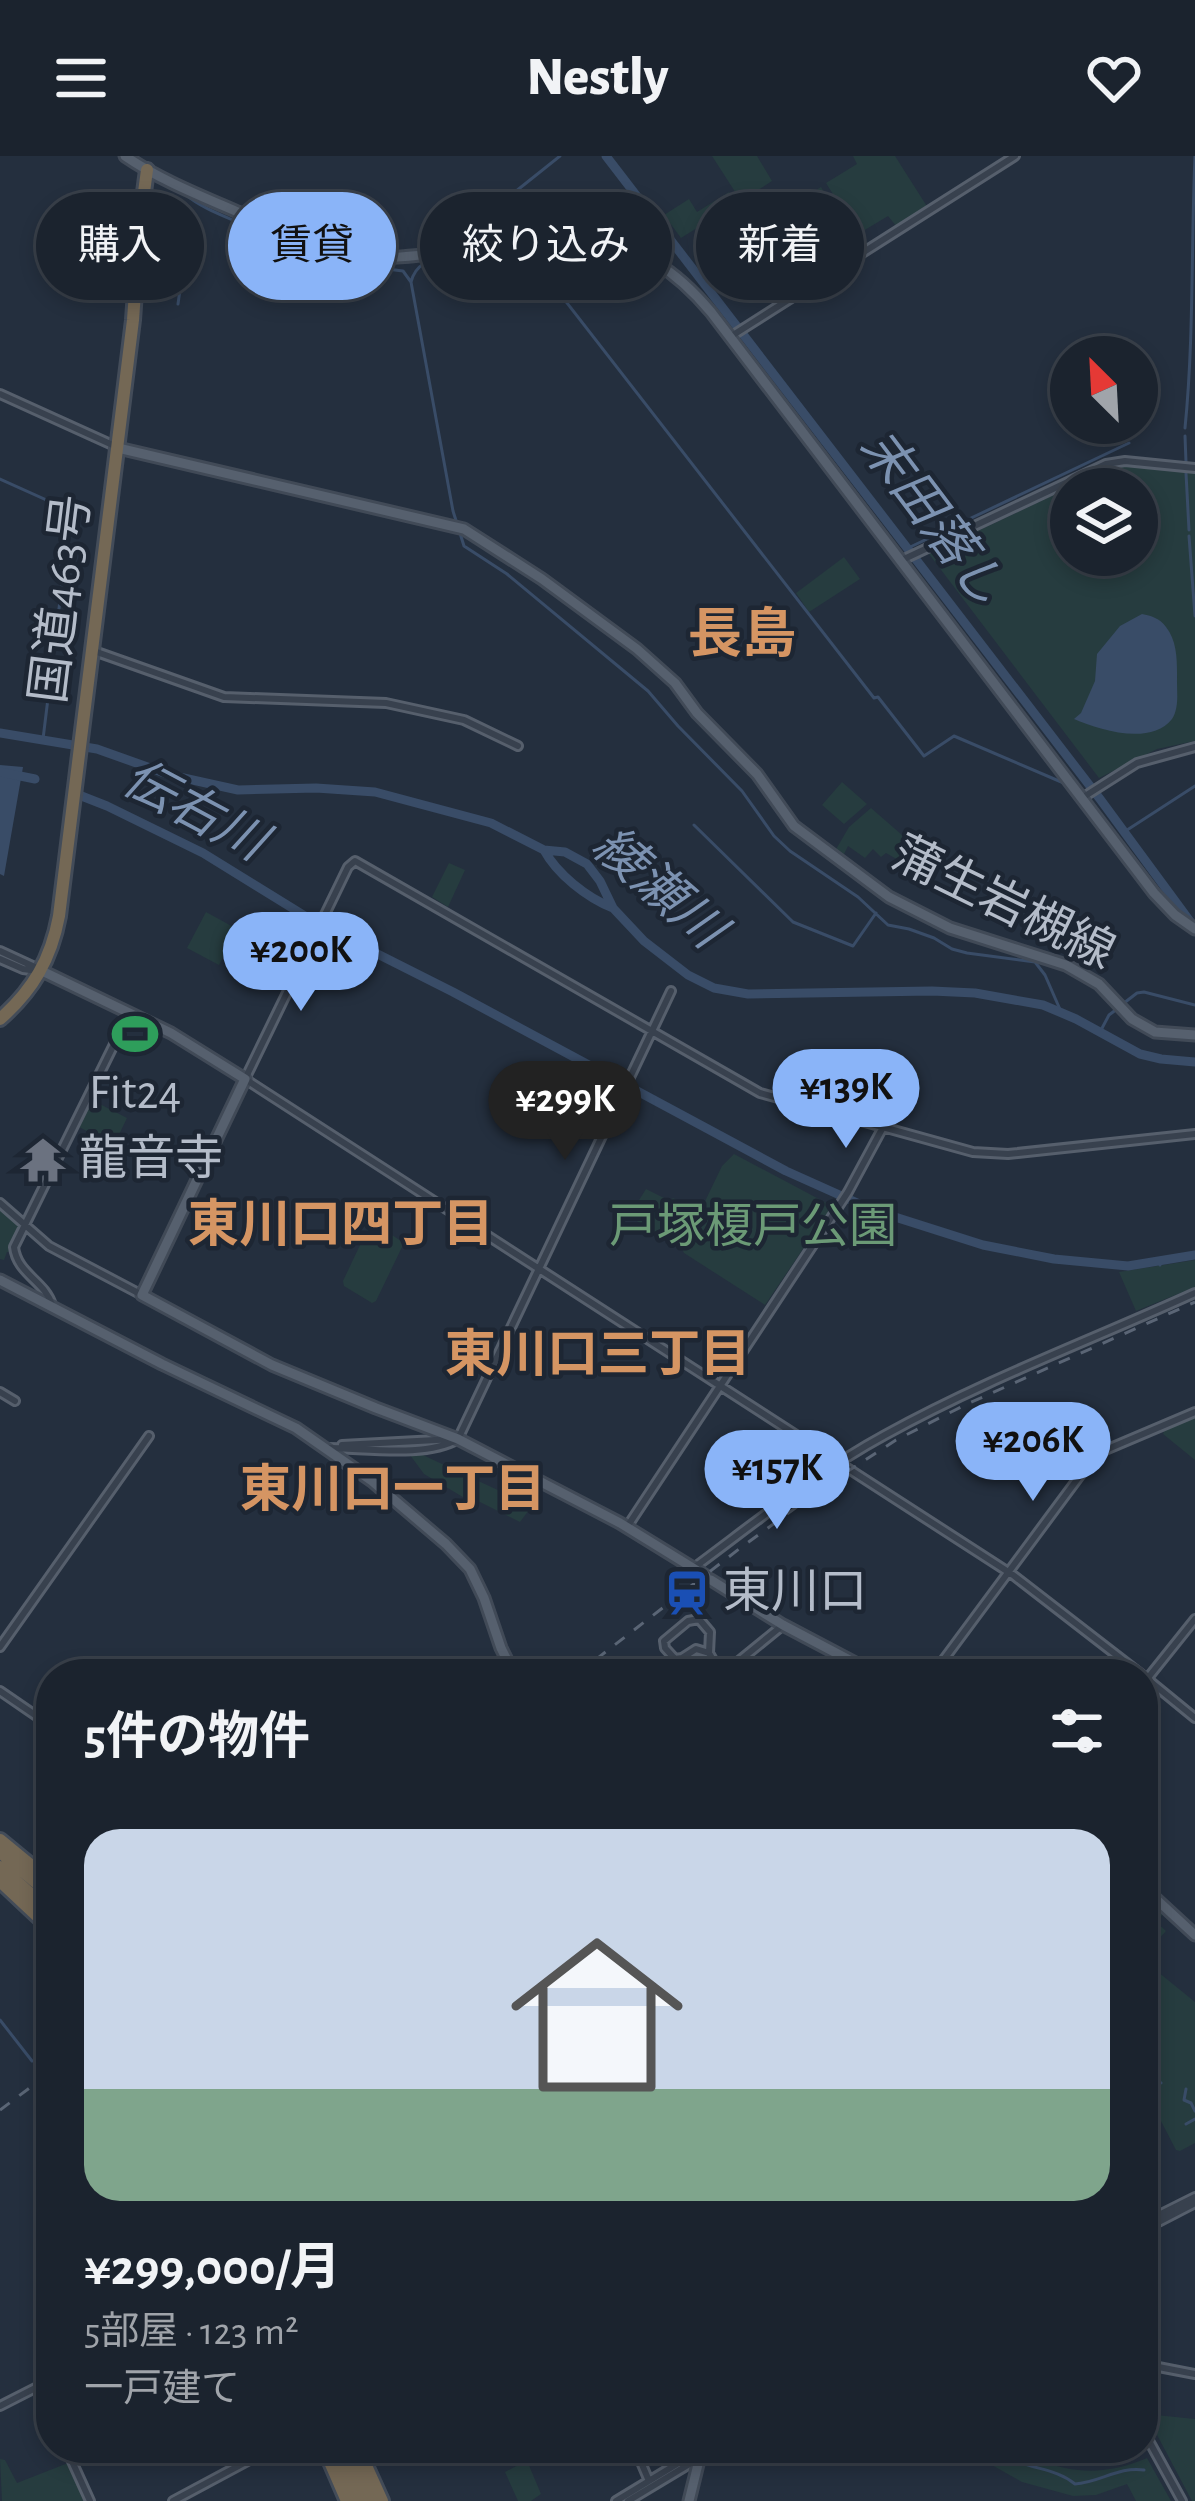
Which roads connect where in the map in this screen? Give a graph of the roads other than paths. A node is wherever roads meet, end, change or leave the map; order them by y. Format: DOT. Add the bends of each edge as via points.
graph roads {
  1 [pos="125,156"];
  2 [pos="153,156"];
  3 [pos="1015,156"];
  4 [pos="147,170"];
  5 [pos="730,338"];
  6 [pos="0,394"];
  7 [pos="118,448"];
  8 [pos="1195,468"];
  9 [pos="902,560"];
  10 [pos="91,650"];
  11 [pos="518,746"];
  12 [pos="1195,747"];
  13 [pos="1082,798"];
  14 [pos="1195,929"];
  15 [pos="0,955"];
  16 [pos="42,971"];
  17 [pos="671,991"];
  18 [pos="130,1012"];
  19 [pos="0,1019"];
  20 [pos="652,1032"];
  21 [pos="1195,1035"];
  22 [pos="245,1079"];
  23 [pos="882,1129"];
  24 [pos="1195,1134"];
  25 [pos="0,1203"];
  26 [pos="24,1226"];
  27 [pos="538,1268"];
  28 [pos="0,1280"];
  29 [pos="1195,1293"];
  30 [pos="142,1295"];
  31 [pos="52,1305"];
  32 [pos="720,1386"];
  33 [pos="0,1392"];
  34 [pos="15,1401"];
  35 [pos="1195,1412"];
  36 [pos="149,1436"];
  37 [pos="458,1438"];
  38 [pos="327,1448"];
  39 [pos="839,1463"];
  40 [pos="627,1527"];
  41 [pos="693,1568"];
  42 [pos="1009,1573"];
  43 [pos="1195,1619"];
  44 [pos="783,1625"];
  45 [pos="0,1647"];
  46 [pos="709,1653"];
  47 [pos="508,1659"];
  48 [pos="713,1659"];
  49 [pos="741,1659"];
  50 [pos="848,1659"];
  51 [pos="944,1659"];
  52 [pos="1119,1659"];
  53 [pos="1158,1661"];
  54 [pos="1158,1690"];
  55 [pos="0,1691"];
  56 [pos="36,1716"];
  57 [pos="1195,1718"];
  58 [pos="0,1840"];
  59 [pos="0,1852"];
  60 [pos="0,1868"];
  61 [pos="36,1870"];
  62 [pos="0,1882"];
  63 [pos="36,1882"];
  64 [pos="36,1899"];
  65 [pos="1158,1902"];
  66 [pos="36,1915"];
  67 [pos="1195,1936"];
  68 [pos="1195,2200"];
  69 [pos="1158,2219"];
  70 [pos="1158,2367"];
  71 [pos="1195,2374"];
  72 [pos="36,2388"];
  73 [pos="0,2406"];
  74 [pos="1158,2457"];
  75 [pos="73,2463"];
  76 [pos="245,2463"];
  77 [pos="331,2463"];
  78 [pos="342,2463"];
  79 [pos="355,2463"];
  80 [pos="365,2463"];
  81 [pos="641,2463"];
  82 [pos="681,2463"];
  83 [pos="682,2463"];
  84 [pos="699,2463"];
  85 [pos="649,2481"];
  86 [pos="619,2500"];
  87 [pos="90,2501"];
  88 [pos="173,2501"];
  89 [pos="347,2501"];
  90 [pos="358,2501"];
  91 [pos="371,2501"];
  92 [pos="384,2501"];
  93 [pos="689,2501"];
  94 [pos="1182,2501"];
  1 -- 4 [label="main road, 蒲生岩槻線"];
  2 -- 4 [label="street"];
  3 -- 5 [label="street"];
  4 -- 5 [label="main road, 蒲生岩槻線" via="358,256 546,237 605,242 674,275"];
  4 -- 7 [label="highway, 国道463号"];
  5 -- 9 [label="main road, 蒲生岩槻線"];
  6 -- 7 [label="street"];
  7 -- 10 [label="highway, 国道463号"];
  7 -- 21 [label="main road, 蒲生岩槻線" via="464,529 648,658 758,774 794,826 889,897 950,928 1066,965 1155,1032"];
  8 -- 9 [label="street" via="1106,464"];
  9 -- 13 [label="main road, 蒲生岩槻線"];
  10 -- 11 [label="street" via="224,697 386,703 464,720"];
  10 -- 16 [label="highway, 国道463号" via="56,936"];
  12 -- 13 [label="street" via="1128,767"];
  13 -- 14 [label="main road, 蒲生岩槻線" via="1154,893"];
  15 -- 16 [label="street"];
  16 -- 18 [label="main road"];
  16 -- 19 [label="highway, 国道463号"];
  17 -- 20 [label="street"];
  18 -- 22 [label="main road"];
  18 -- 26 [label="street"];
  20 -- 22 [label="street" via="358,862 350,863"];
  20 -- 23 [label="street" via="760,1093"];
  20 -- 27 [label="street"];
  22 -- 27 [label="street"];
  22 -- 30 [label="main road"];
  23 -- 24 [label="street" via="1008,1154"];
  23 -- 32 [label="street"];
  25 -- 26 [label="street"];
  26 -- 30 [label="street"];
  26 -- 31 [label="street" via="16,1260"];
  27 -- 32 [label="street"];
  27 -- 37 [label="street"];
  28 -- 31 [label="main road"];
  29 -- 39 [label="street" via="932,1410"];
  30 -- 37 [label="main road" via="272,1365"];
  31 -- 38 [label="main road"];
  32 -- 39 [label="street"];
  32 -- 40 [label="street"];
  33 -- 34 [label="street"];
  35 -- 42 [label="street" via="1096,1454"];
  36 -- 45 [label="street"];
  37 -- 38 [label="street"];
  37 -- 40 [label="main road"];
  38 -- 47 [label="main road" via="470,1569"];
  39 -- 41 [label="street"];
  39 -- 42 [label="street"];
  40 -- 41 [label="main road"];
  41 -- 44 [label="main road"];
  42 -- 51 [label="street"];
  42 -- 52 [label="street"];
  43 -- 53 [label="street"];
  44 -- 49 [label="street"];
  44 -- 50 [label="main road"];
  46 -- 46 [label="street" via="696,1649 675,1659 664,1641 699,1619 710,1632"];
  46 -- 48 [label="street"];
  54 -- 57 [label="street"];
  55 -- 56 [label="street"];
  58 -- 61 [label="highway"];
  59 -- 63 [label="highway"];
  60 -- 64 [label="highway"];
  62 -- 66 [label="highway"];
  65 -- 67 [label="main road"];
  68 -- 69 [label="street"];
  70 -- 71 [label="street"];
  72 -- 73 [label="street"];
  74 -- 94 [label="street"];
  75 -- 87 [label="street"];
  76 -- 88 [label="street"];
  77 -- 89 [label="highway"];
  78 -- 90 [label="highway"];
  79 -- 91 [label="highway"];
  80 -- 92 [label="highway"];
  81 -- 85 [label="street"];
  82 -- 85 [label="street"];
  83 -- 86 [label="street"];
  84 -- 93 [label="main road"];
  85 -- 86 [label="street"];
}
